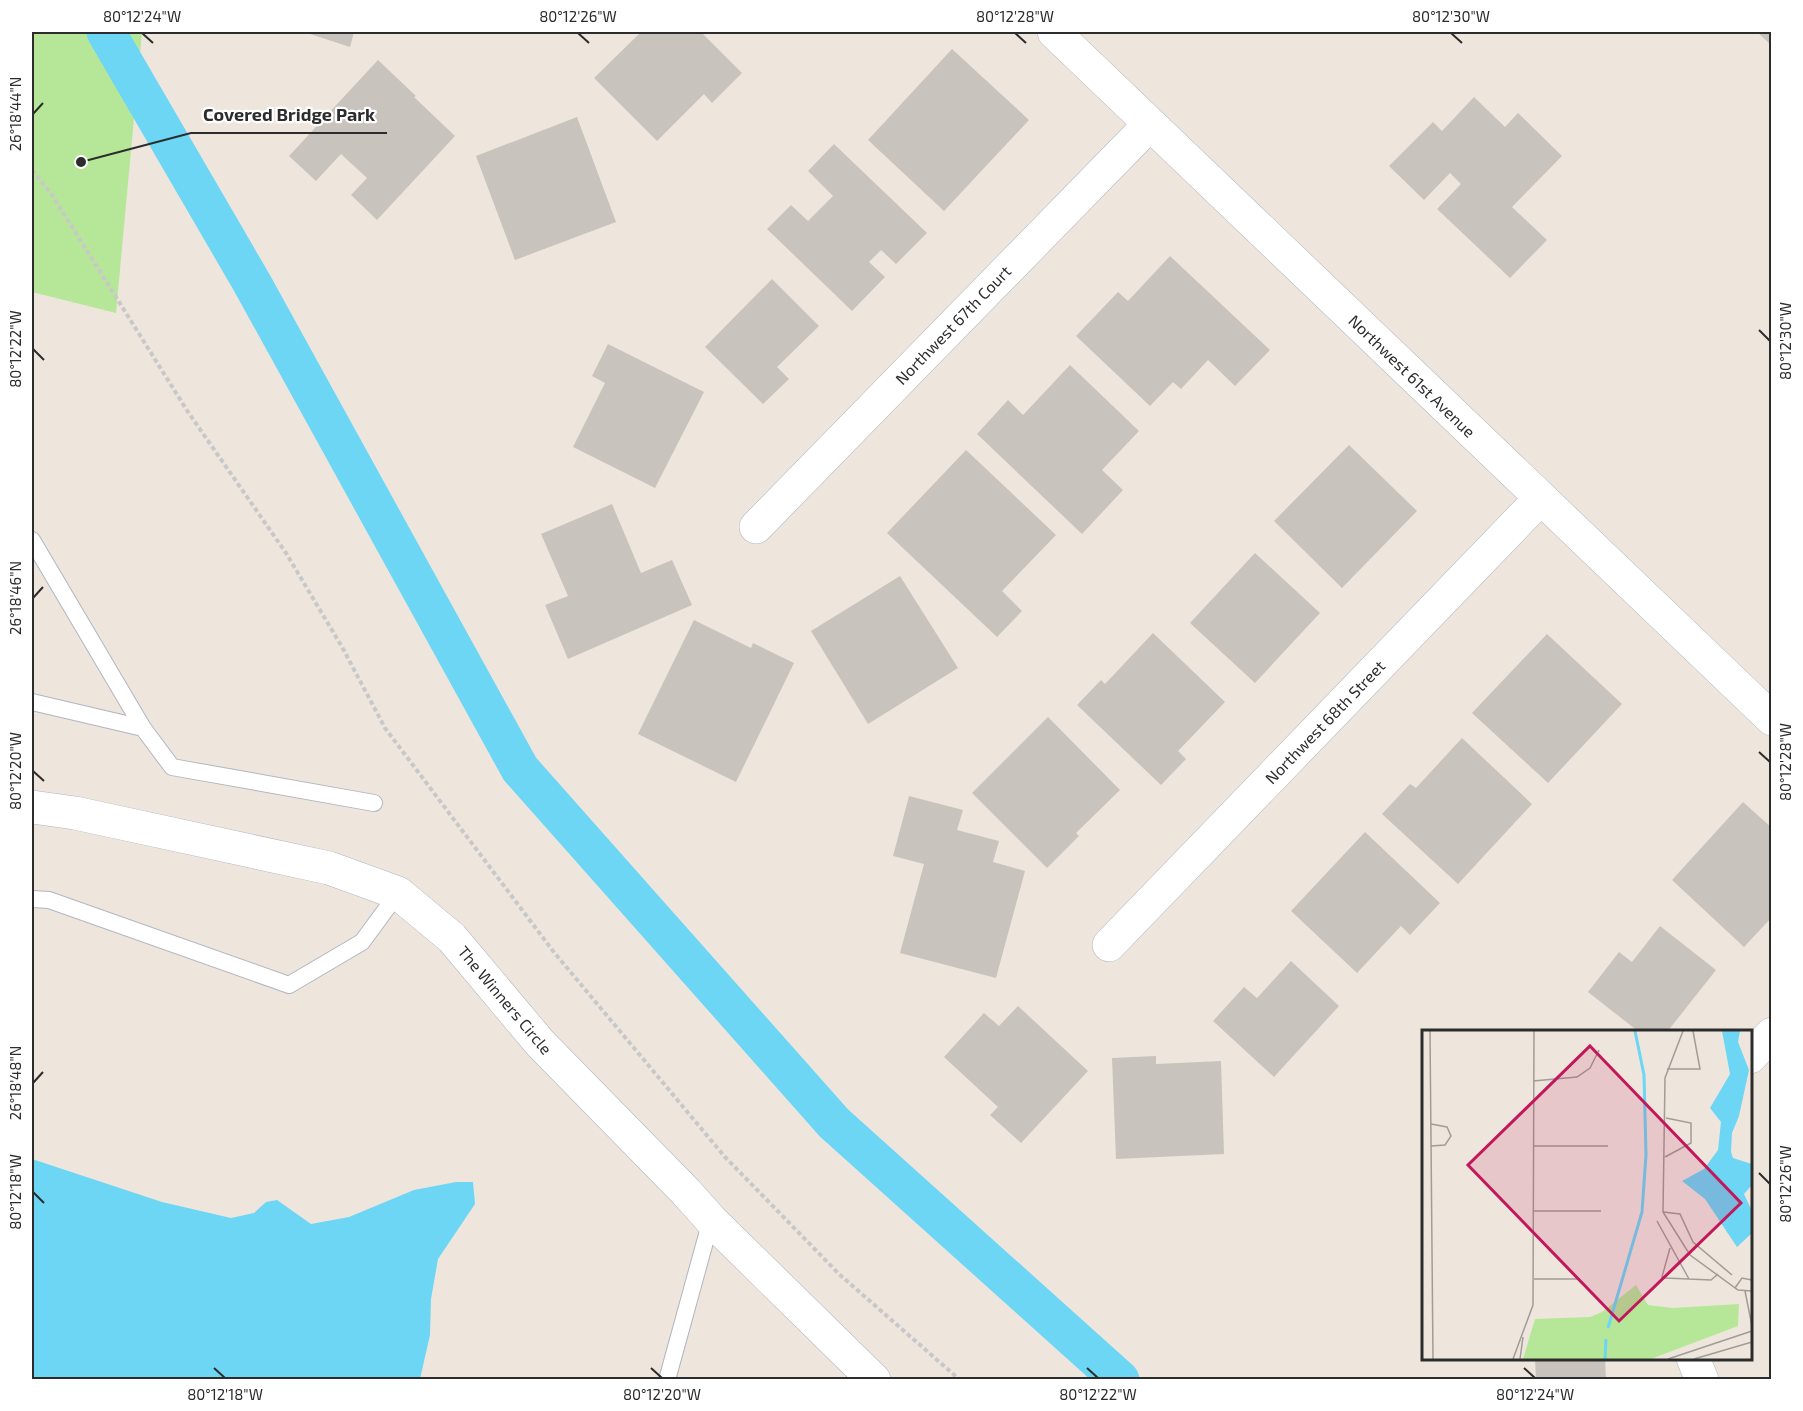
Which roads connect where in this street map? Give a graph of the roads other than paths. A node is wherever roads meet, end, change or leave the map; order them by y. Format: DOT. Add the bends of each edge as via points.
graph roads {
  1 [pos="1054,32"];
  2 [pos="1150,124"];
  3 [pos="1540,499"];
  4 [pos="756,527"];
  5 [pos="32,540"];
  6 [pos="32,702"];
  7 [pos="1772,719"];
  8 [pos="143,728"];
  9 [pos="374,803"];
  10 [pos="32,807"];
  11 [pos="398,893"];
  12 [pos="32,899"];
  13 [pos="1109,945"];
  14 [pos="1772,1034"];
  15 [pos="1752,1055"];
  16 [pos="711,1220"];
  17 [pos="1693,1360"];
  18 [pos="667,1380"];
  19 [pos="874,1380"];
  20 [pos="1702,1380"];
  1 -- 2 [label="street, Northwest 61st Avenue"];
  2 -- 3 [label="street, Northwest 61st Avenue"];
  2 -- 4 [label="street, Northwest 67th Court"];
  3 -- 7 [label="street, Northwest 61st Avenue"];
  3 -- 13 [label="street, Northwest 68th Street"];
  5 -- 8 [label="lane"];
  6 -- 8 [label="lane"];
  8 -- 9 [label="lane" via="172,767"];
  10 -- 11 [label="street, The Winners Circle" via="329,868"];
  11 -- 12 [label="lane" via="362,942 289,985 49,900"];
  11 -- 16 [label="street, The Winners Circle" via="452,938 540,1043"];
  14 -- 15 [label="street"];
  16 -- 18 [label="lane"];
  16 -- 19 [label="street, The Winners Circle"];
  17 -- 20 [label="street"];
}
